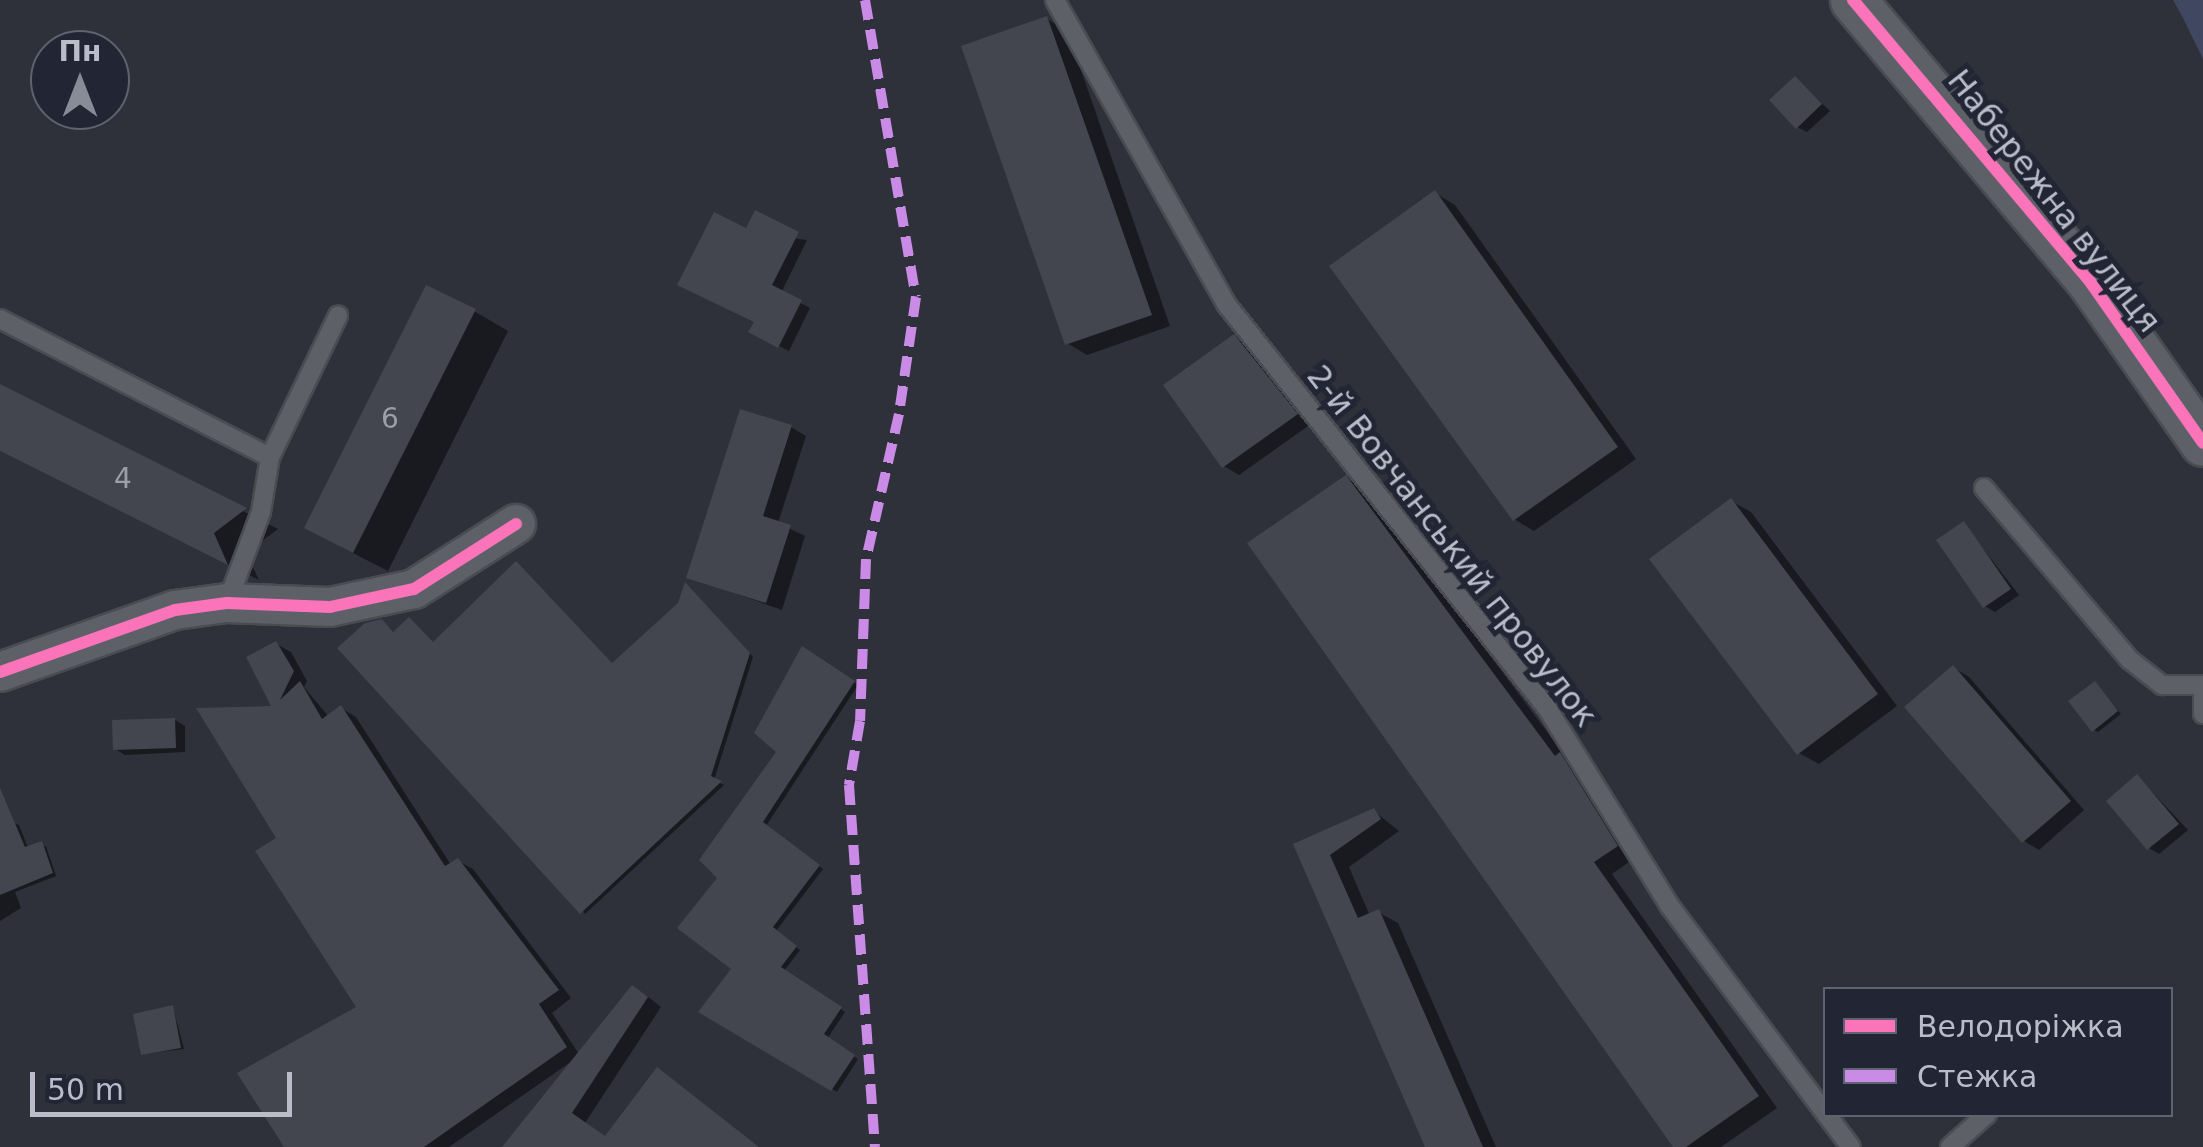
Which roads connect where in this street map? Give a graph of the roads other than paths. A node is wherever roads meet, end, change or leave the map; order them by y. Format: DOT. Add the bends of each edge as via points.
graph roads {
  1 [pos="1055,0"];
  2 [pos="1853,0"];
  3 [pos="338,316"];
  4 [pos="0,320"];
  5 [pos="2203,443"];
  6 [pos="270,458"];
  7 [pos="1984,488"];
  8 [pos="516,524"];
  9 [pos="227,603"];
  10 [pos="0,672"];
  11 [pos="2203,685"];
  12 [pos="2203,714"];
  13 [pos="1823,1110"];
  14 [pos="1828,1117"];
  15 [pos="1984,1117"];
  16 [pos="1850,1147"];
  17 [pos="1950,1147"];
  1 -- 13 [label="lane, 2-й Вовчанський провулок" via="1227,305 1546,708 1669,906"];
  2 -- 5 [label="street, Набережна вулиця" via="2092,282"];
  3 -- 6 [label="lane"];
  4 -- 6 [label="lane"];
  6 -- 9 [label="lane" via="262,512"];
  7 -- 11 [label="lane" via="2130,660 2162,684"];
  8 -- 9 [label="street" via="414,589 330,607"];
  9 -- 10 [label="street" via="175,610"];
  11 -- 12 [label="lane"];
  14 -- 16 [label="lane, 2-й Вовчанський провулок"];
  15 -- 17 [label="lane"];
}
